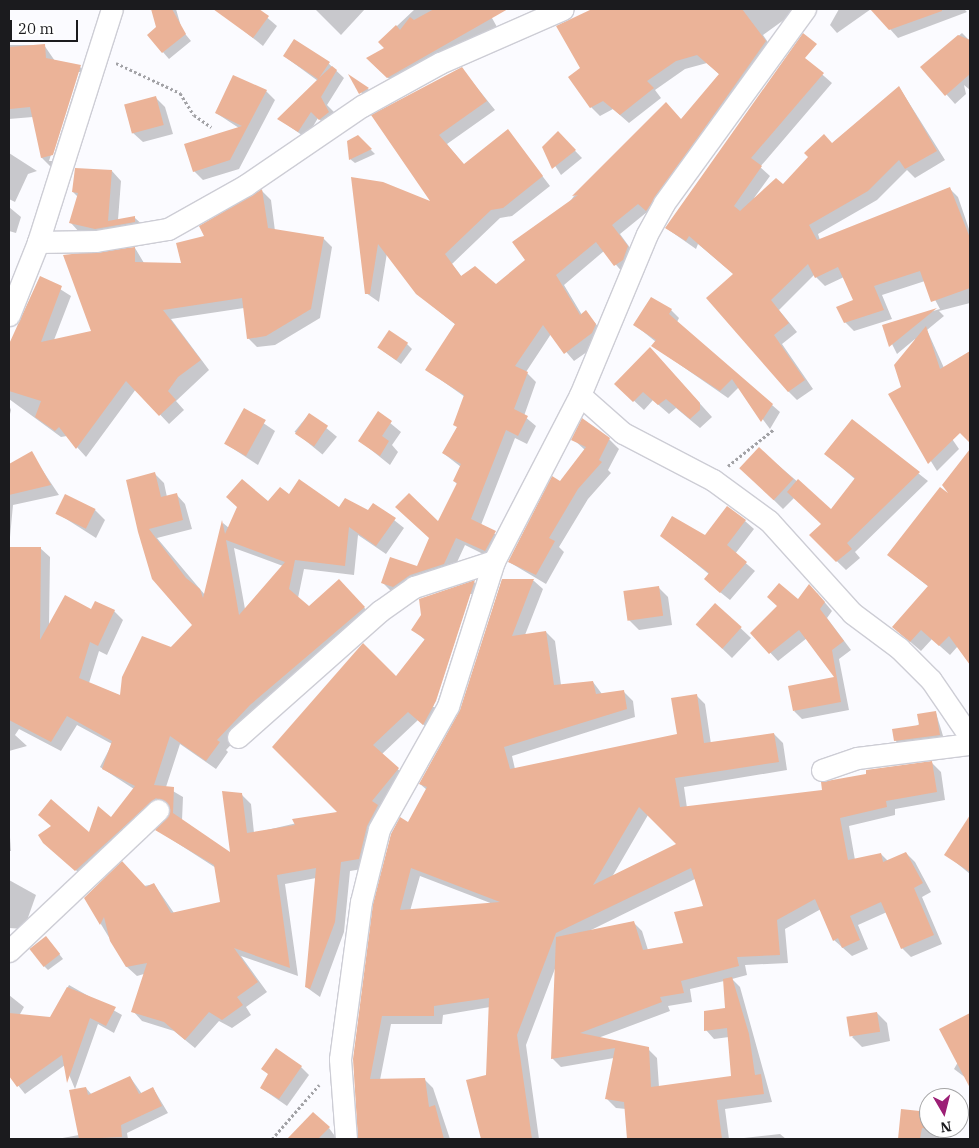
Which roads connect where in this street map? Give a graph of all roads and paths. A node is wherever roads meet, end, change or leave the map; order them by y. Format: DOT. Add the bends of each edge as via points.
graph roads {
  1 [pos="112,9"];
  2 [pos="564,9"];
  3 [pos="805,9"];
  4 [pos="100,48"];
  5 [pos="211,127"];
  6 [pos="38,242"];
  7 [pos="11,301"];
  8 [pos="580,395"];
  9 [pos="773,430"];
  10 [pos="714,480"];
  11 [pos="494,561"];
  12 [pos="238,737"];
  13 [pos="970,737"];
  14 [pos="970,744"];
  15 [pos="822,770"];
  16 [pos="158,810"];
  17 [pos="9,950"];
  18 [pos="340,1059"];
  19 [pos="272,1139"];
  20 [pos="346,1139"];
  1 -- 4 [label="street"];
  2 -- 6 [label="street" via="440,63 362,106 246,185 168,229 96,241"];
  3 -- 8 [label="street" via="664,203 640,249"];
  4 -- 5 [label="path" via="124,71 157,79 180,93 194,115"];
  4 -- 6 [label="street"];
  6 -- 7 [label="street"];
  8 -- 10 [label="street" via="623,433"];
  8 -- 11 [label="street"];
  9 -- 10 [label="path"];
  10 -- 13 [label="street" via="769,520 852,613 899,648 931,680"];
  11 -- 12 [label="street" via="414,587 380,611"];
  11 -- 18 [label="street" via="448,706 379,829 361,902"];
  14 -- 15 [label="street" via="857,758"];
  16 -- 17 [label="street"];
  18 -- 19 [label="path"];
  18 -- 20 [label="street" via="340,1100"];
}
